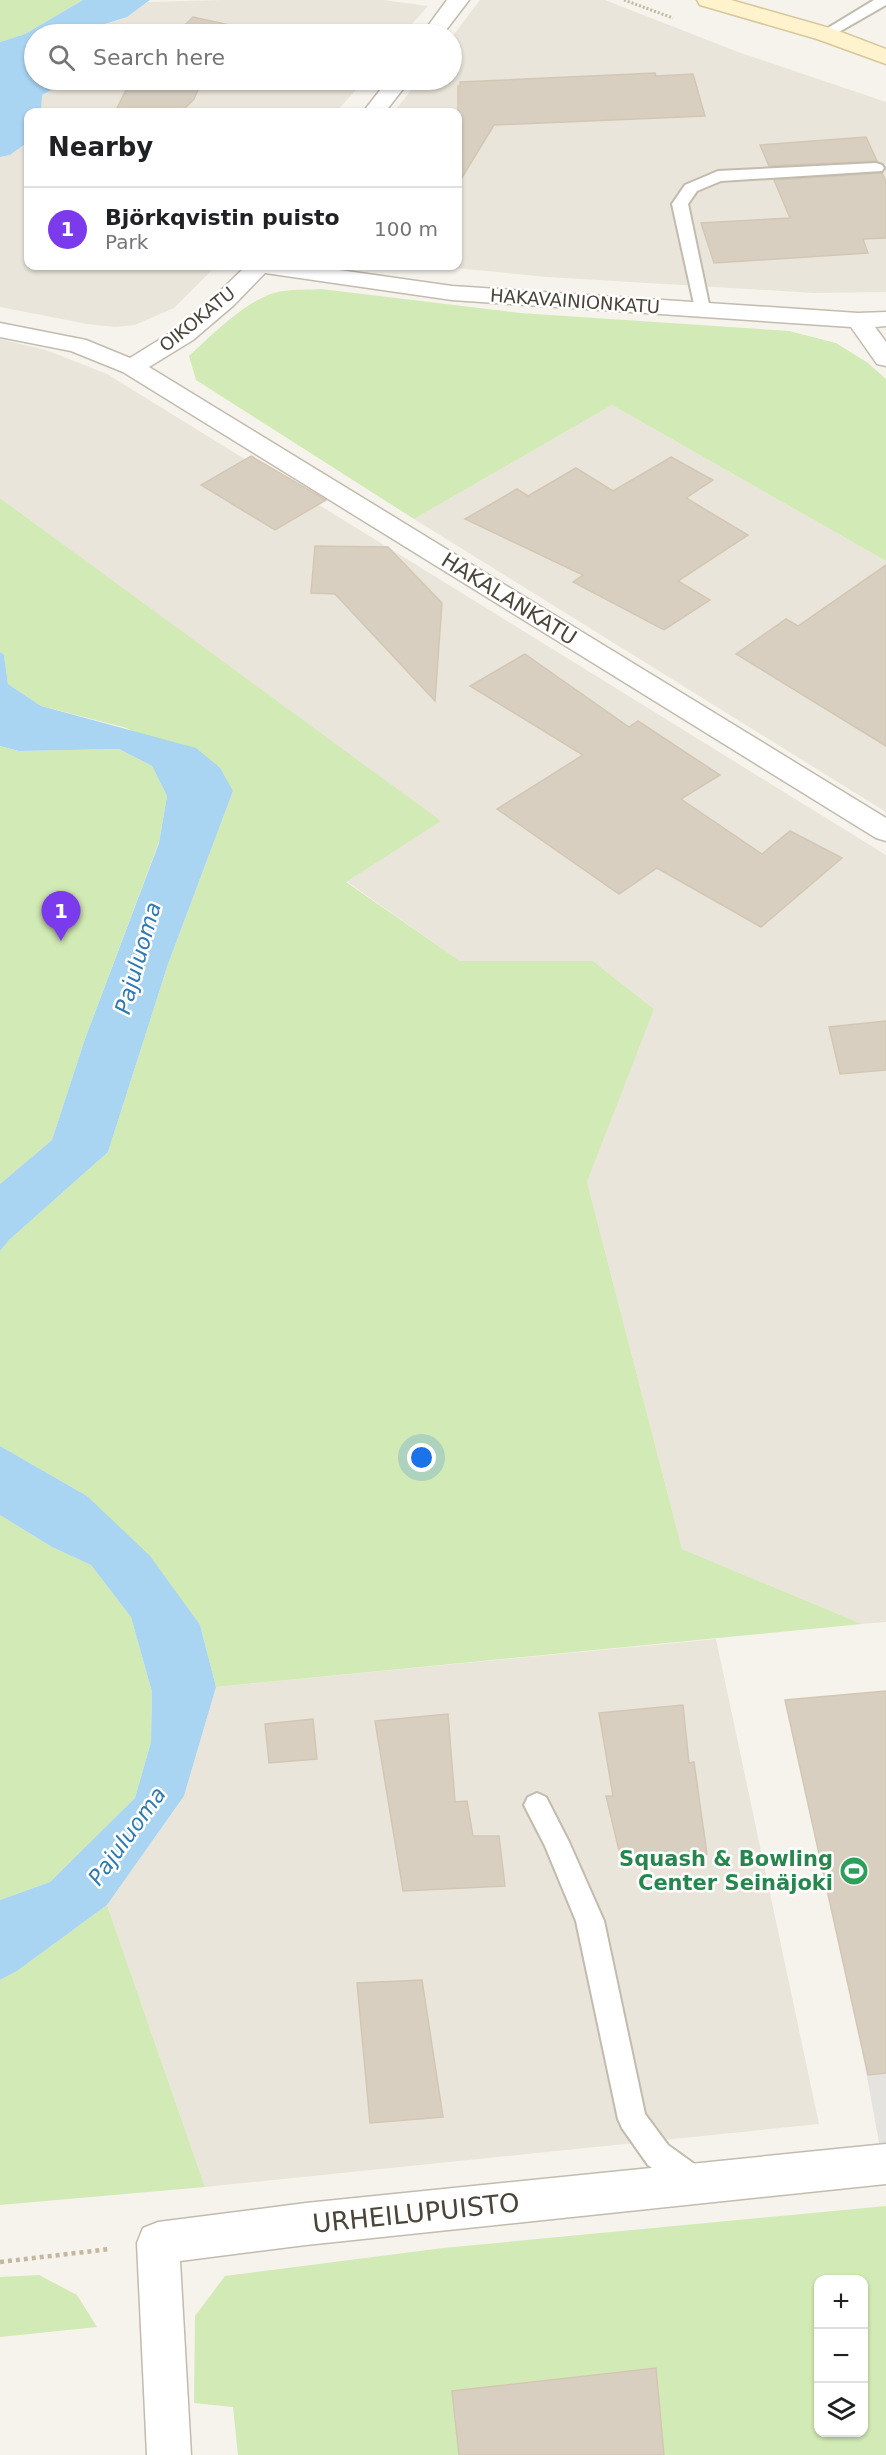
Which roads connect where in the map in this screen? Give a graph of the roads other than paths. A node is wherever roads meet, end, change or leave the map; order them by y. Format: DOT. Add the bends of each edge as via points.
graph roads {
  1 [pos="458,0"];
  2 [pos="708,0"];
  3 [pos="756,0"];
  4 [pos="884,0"];
  5 [pos="440,24"];
  6 [pos="821,33"];
  7 [pos="886,57"];
  8 [pos="391,90"];
  9 [pos="377,108"];
  10 [pos="876,168"];
  11 [pos="255,270"];
  12 [pos="293,270"];
  13 [pos="702,309"];
  14 [pos="886,319"];
  15 [pos="858,320"];
  16 [pos="0,330"];
  17 [pos="886,359"];
  18 [pos="132,367"];
  19 [pos="886,831"];
  20 [pos="537,1805"];
  21 [pos="886,2164"];
  22 [pos="698,2184"];
  23 [pos="169,2455"];
  1 -- 5 [label="street"];
  2 -- 6 [label="street"];
  3 -- 6 [label="street"];
  4 -- 6 [label="lane"];
  6 -- 7 [label="street"];
  8 -- 9 [label="street"];
  10 -- 13 [label="lane" via="718,176 691,188 680,204"];
  11 -- 18 [label="street, OIKOKATU" via="184,334"];
  12 -- 13 [label="street, HAKAVAINIONKATU" via="452,293"];
  13 -- 15 [label="street, HAKAVAINIONKATU"];
  14 -- 15 [label="street, HAKAVAINIONKATU"];
  15 -- 17 [label="street"];
  16 -- 18 [label="street, HAKALANKATU" via="77,345"];
  18 -- 19 [label="street, HAKALANKATU"];
  20 -- 22 [label="lane" via="590,1921 632,2119 658,2155"];
  21 -- 22 [label="street, URHEILUPUISTO"];
  22 -- 23 [label="street, URHEILUPUISTO" via="158,2243"];
}
